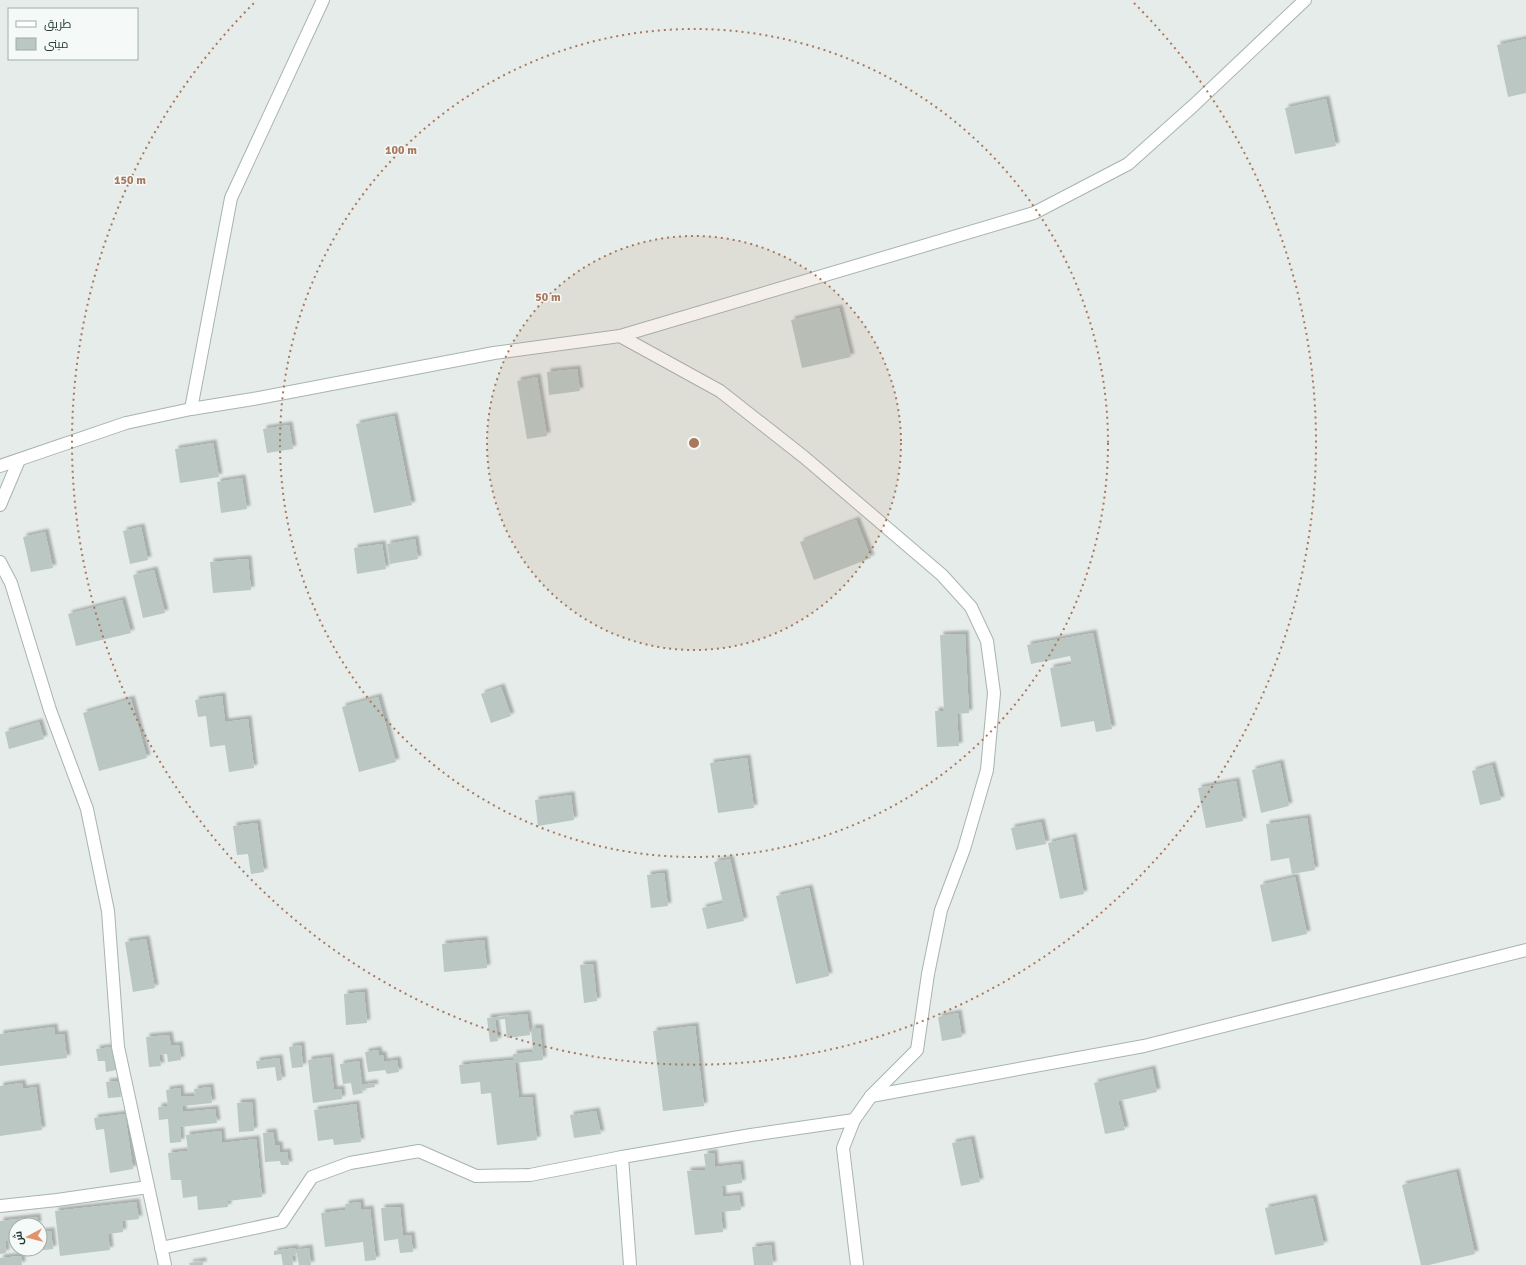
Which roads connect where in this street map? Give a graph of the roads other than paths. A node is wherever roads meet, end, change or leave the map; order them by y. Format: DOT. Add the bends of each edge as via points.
graph roads {
  1 [pos="323,0"];
  2 [pos="1305,0"];
  3 [pos="620,336"];
  4 [pos="191,409"];
  5 [pos="19,460"];
  6 [pos="0,466"];
  7 [pos="0,506"];
  8 [pos="0,562"];
  9 [pos="1526,950"];
  10 [pos="871,1096"];
  11 [pos="854,1120"];
  12 [pos="622,1157"];
  13 [pos="148,1187"];
  14 [pos="0,1206"];
  15 [pos="161,1248"];
  16 [pos="164,1265"];
  17 [pos="630,1265"];
  18 [pos="857,1265"];
  1 -- 4 [label="street" via="231,198"];
  2 -- 3 [label="street" via="1128,164 1034,213"];
  3 -- 4 [label="street" via="494,353"];
  3 -- 10 [label="street" via="720,391 804,457 942,576 971,607 987,640 994,693 987,770 964,849 941,910 917,1050"];
  4 -- 5 [label="street" via="126,423"];
  5 -- 6 [label="street"];
  5 -- 7 [label="street"];
  8 -- 13 [label="street" via="10,583 50,710 87,809 108,912 118,1047"];
  9 -- 10 [label="street" via="1144,1046"];
  10 -- 11 [label="street"];
  11 -- 12 [label="street"];
  11 -- 18 [label="street" via="843,1148"];
  12 -- 15 [label="street" via="530,1175 476,1176 419,1151 350,1163 312,1177 282,1222"];
  12 -- 17 [label="street"];
  13 -- 14 [label="street"];
  13 -- 15 [label="street"];
  15 -- 16 [label="street"];
}
